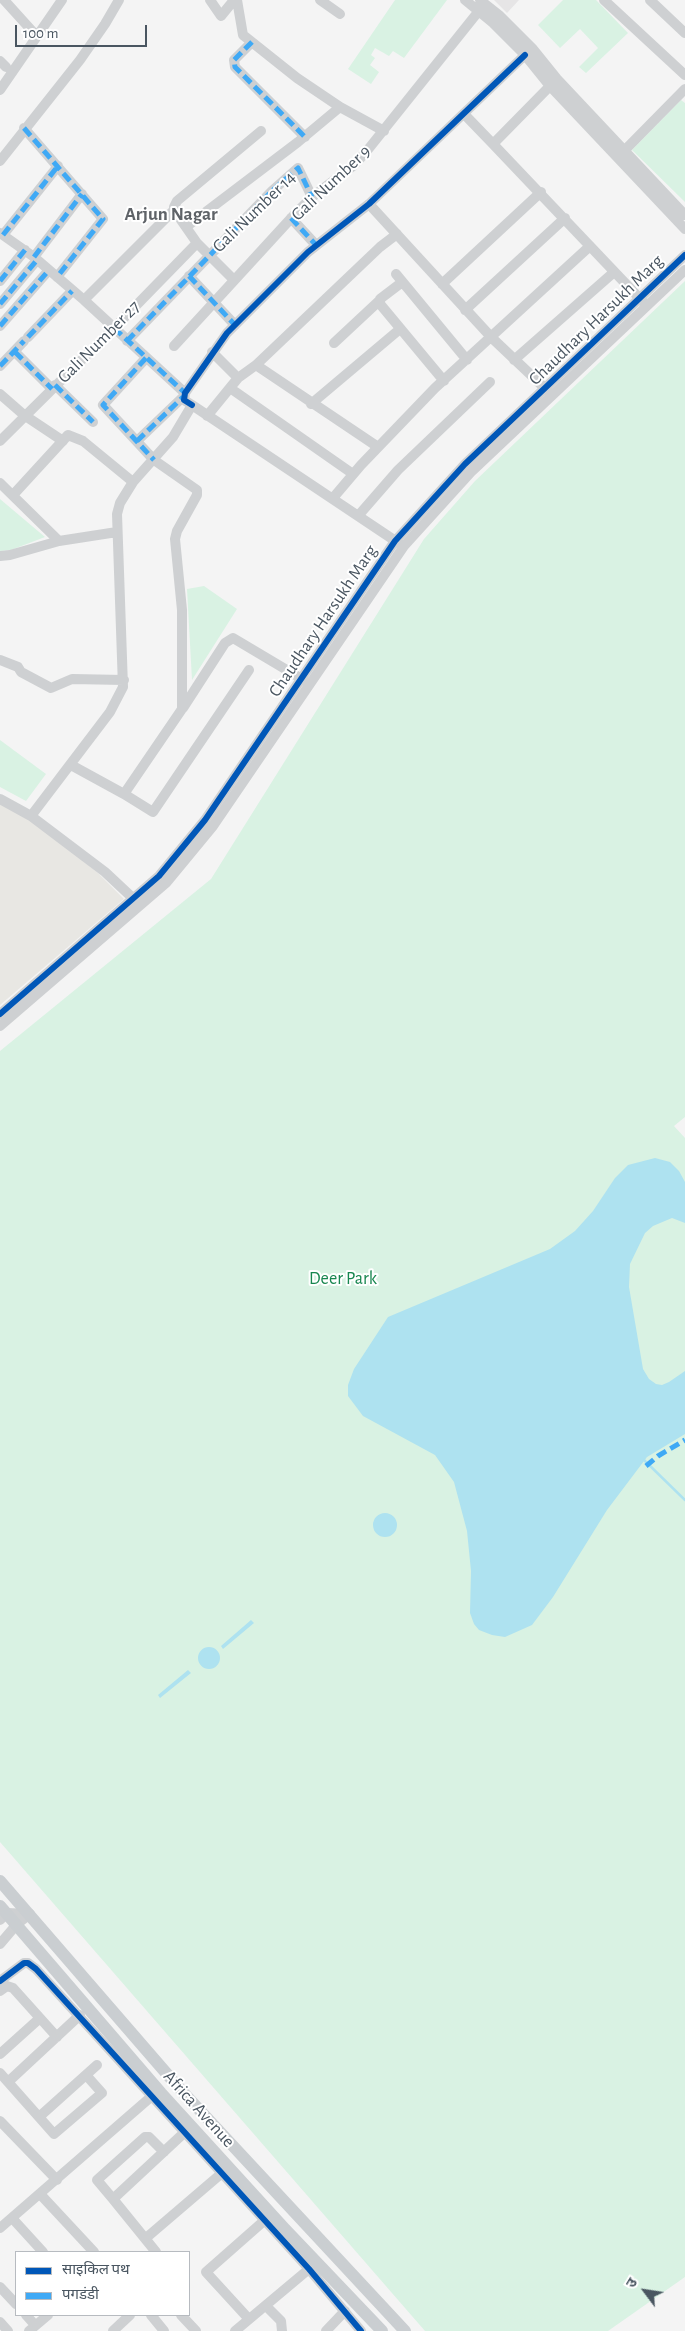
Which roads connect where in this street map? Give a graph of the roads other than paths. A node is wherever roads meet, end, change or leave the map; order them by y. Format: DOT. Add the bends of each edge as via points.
graph roads {
  1 [pos="4,0"];
  2 [pos="62,0"];
  3 [pos="118,0"];
  4 [pos="210,0"];
  5 [pos="235,0"];
  6 [pos="320,0"];
  7 [pos="464,0"];
  8 [pos="480,0"];
  9 [pos="604,0"];
  10 [pos="650,0"];
  11 [pos="478,12"];
  12 [pos="340,14"];
  13 [pos="33,32"];
  14 [pos="685,33"];
  15 [pos="252,42"];
  16 [pos="525,55"];
  17 [pos="685,75"];
  18 [pos="550,86"];
  19 [pos="685,89"];
  20 [pos="0,90"];
  21 [pos="340,107"];
  22 [pos="465,115"];
  23 [pos="24,128"];
  24 [pos="262,131"];
  25 [pos="384,131"];
  26 [pos="305,137"];
  27 [pos="493,144"];
  28 [pos="621,155"];
  29 [pos="0,161"];
  30 [pos="58,166"];
  31 [pos="541,192"];
  32 [pos="82,194"];
  33 [pos="312,197"];
  34 [pos="369,204"];
  35 [pos="174,210"];
  36 [pos="685,215"];
  37 [pos="291,218"];
  38 [pos="565,218"];
  39 [pos="186,227"];
  40 [pos="685,229"];
  41 [pos="1,234"];
  42 [pos="397,234"];
  43 [pos="197,243"];
  44 [pos="316,245"];
  45 [pos="590,246"];
  46 [pos="25,250"];
  47 [pos="210,255"];
  48 [pos="685,255"];
  49 [pos="35,258"];
  50 [pos="49,270"];
  51 [pos="685,270"];
  52 [pos="613,272"];
  53 [pos="190,276"];
  54 [pos="57,277"];
  55 [pos="234,280"];
  56 [pos="0,281"];
  57 [pos="442,284"];
  58 [pos="72,291"];
  59 [pos="84,300"];
  60 [pos="214,300"];
  61 [pos="380,301"];
  62 [pos="644,303"];
  63 [pos="0,304"];
  64 [pos="465,310"];
  65 [pos="235,325"];
  66 [pos="0,326"];
  67 [pos="114,328"];
  68 [pos="400,330"];
  69 [pos="492,338"];
  70 [pos="127,340"];
  71 [pos="334,343"];
  72 [pos="174,346"];
  73 [pos="15,352"];
  74 [pos="212,352"];
  75 [pos="146,358"];
  76 [pos="467,360"];
  77 [pos="514,360"];
  78 [pos="256,365"];
  79 [pos="0,366"];
  80 [pos="238,378"];
  81 [pos="444,382"];
  82 [pos="490,382"];
  83 [pos="54,387"];
  84 [pos="230,388"];
  85 [pos="549,392"];
  86 [pos="0,394"];
  87 [pos="184,395"];
  88 [pos="311,404"];
  89 [pos="192,405"];
  90 [pos="24,415"];
  91 [pos="208,416"];
  92 [pos="93,422"];
  93 [pos="138,440"];
  94 [pos="0,441"];
  95 [pos="62,441"];
  96 [pos="378,447"];
  97 [pos="154,460"];
  98 [pos="353,474"];
  99 [pos="133,482"];
  100 [pos="0,483"];
  101 [pos="13,495"];
  102 [pos="333,498"];
  103 [pos="358,516"];
  104 [pos="117,532"];
  105 [pos="59,541"];
  106 [pos="400,544"];
  107 [pos="0,556"];
  108 [pos="0,660"];
  109 [pos="249,670"];
  110 [pos="124,680"];
  111 [pos="306,682"];
  112 [pos="182,709"];
  113 [pos="70,765"];
  114 [pos="124,794"];
  115 [pos="0,799"];
  116 [pos="31,816"];
  117 [pos="137,903"];
  118 [pos="0,1014"];
  119 [pos="0,1026"];
  120 [pos="0,1881"];
  121 [pos="2,1913"];
  122 [pos="30,1914"];
  123 [pos="17,1924"];
  124 [pos="0,1944"];
  125 [pos="0,1981"];
  126 [pos="0,1991"];
  127 [pos="80,2015"];
  128 [pos="40,2018"];
  129 [pos="57,2037"];
  130 [pos="0,2054"];
  131 [pos="97,2065"];
  132 [pos="0,2073"];
  133 [pos="86,2075"];
  134 [pos="8,2082"];
  135 [pos="152,2096"];
  136 [pos="39,2117"];
  137 [pos="1,2125"];
  138 [pos="185,2132"];
  139 [pos="164,2152"];
  140 [pos="222,2173"];
  141 [pos="56,2180"];
  142 [pos="40,2194"];
  143 [pos="113,2199"];
  144 [pos="12,2218"];
  145 [pos="265,2220"];
  146 [pos="0,2228"];
  147 [pos="146,2238"];
  148 [pos="41,2251"];
  149 [pos="93,2251"];
  150 [pos="155,2251"];
  151 [pos="309,2269"];
  152 [pos="0,2286"];
  153 [pos="15,2303"];
  154 [pos="266,2306"];
  155 [pos="345,2311"];
  156 [pos="26,2316"];
  157 [pos="47,2316"];
  158 [pos="129,2316"];
  159 [pos="152,2316"];
  160 [pos="182,2316"];
  161 [pos="249,2319"];
  162 [pos="0,2322"];
  163 [pos="32,2328"];
  164 [pos="8,2331"];
  165 [pos="113,2331"];
  166 [pos="164,2331"];
  167 [pos="196,2331"];
  168 [pos="235,2331"];
  169 [pos="282,2331"];
  170 [pos="326,2331"];
  171 [pos="361,2331"];
  172 [pos="382,2331"];
  173 [pos="405,2331"];
  1 -- 13 [label="street"];
  2 -- 20 [label="street"];
  3 -- 23 [label="street" via="105,24"];
  4 -- 5 [label="street" via="221,16"];
  5 -- 15 [label="street" via="243,35"];
  6 -- 12 [label="street"];
  7 -- 11 [label="street"];
  8 -- 28 [label="street" via="532,48"];
  9 -- 17 [label="street"];
  10 -- 14 [label="street"];
  11 -- 16 [label="street"];
  11 -- 25 [label="street, Gali Number 9"];
  15 -- 21 [label="street"];
  15 -- 26 [label="street" via="234,60 235,67"];
  16 -- 18 [label="street"];
  16 -- 22 [label="street"];
  18 -- 27 [label="street"];
  18 -- 28 [label="street"];
  19 -- 28 [label="street"];
  21 -- 25 [label="street"];
  21 -- 26 [label="street"];
  22 -- 27 [label="street"];
  22 -- 34 [label="street"];
  23 -- 29 [label="street"];
  23 -- 30 [label="street"];
  24 -- 35 [label="street" via="177,201"];
  25 -- 33 [label="street, Gali Number 9" via="352,166"];
  26 -- 39 [label="street"];
  27 -- 31 [label="street"];
  28 -- 36 [label="street"];
  28 -- 40 [label="street"];
  30 -- 32 [label="street"];
  30 -- 41 [label="street"];
  31 -- 38 [label="street"];
  31 -- 57 [label="street"];
  32 -- 49 [label="street"];
  32 -- 54 [label="street" via="103,219"];
  33 -- 37 [label="street, Gali Number 9"];
  33 -- 47 [label="street, Gali Number 14" via="298,168"];
  34 -- 42 [label="street"];
  34 -- 44 [label="street"];
  35 -- 39 [label="street"];
  35 -- 59 [label="street"];
  37 -- 44 [label="street"];
  37 -- 55 [label="street, Gali Number 9"];
  38 -- 45 [label="street"];
  38 -- 64 [label="street"];
  39 -- 43 [label="street"];
  41 -- 46 [label="street"];
  42 -- 57 [label="street"];
  42 -- 78 [label="street"];
  43 -- 47 [label="street"];
  43 -- 67 [label="street, Gali Number 27"];
  44 -- 65 [label="street"];
  45 -- 52 [label="street"];
  45 -- 69 [label="street"];
  46 -- 49 [label="street"];
  46 -- 56 [label="street"];
  47 -- 53 [label="street"];
  47 -- 55 [label="street"];
  48 -- 62 [label="street, Chaudhary Harsukh Marg"];
  49 -- 50 [label="street"];
  49 -- 63 [label="street"];
  50 -- 54 [label="street"];
  50 -- 66 [label="street"];
  51 -- 62 [label="street, Chaudhary Harsukh Marg"];
  52 -- 62 [label="street"];
  52 -- 77 [label="street"];
  53 -- 60 [label="street"];
  53 -- 70 [label="street"];
  54 -- 58 [label="street"];
  55 -- 60 [label="street, Gali Number 9"];
  57 -- 64 [label="street"];
  58 -- 59 [label="street"];
  58 -- 73 [label="street"];
  59 -- 67 [label="street"];
  60 -- 65 [label="street"];
  60 -- 72 [label="street, Gali Number 9"];
  61 -- 68 [label="street"];
  61 -- 71 [label="street"];
  61 -- 76 [label="street" via="399,279"];
  62 -- 85 [label="street, Chaudhary Harsukh Marg"];
  64 -- 69 [label="street"];
  65 -- 74 [label="street"];
  67 -- 70 [label="street"];
  67 -- 83 [label="street, Gali Number 27"];
  68 -- 81 [label="street"];
  68 -- 88 [label="street"];
  69 -- 76 [label="street"];
  69 -- 77 [label="street"];
  70 -- 75 [label="street"];
  73 -- 79 [label="street"];
  73 -- 83 [label="street"];
  74 -- 80 [label="street"];
  74 -- 87 [label="street"];
  75 -- 87 [label="street"];
  75 -- 93 [label="street" via="103,405"];
  76 -- 81 [label="street"];
  77 -- 85 [label="street"];
  78 -- 80 [label="street"];
  78 -- 88 [label="street"];
  80 -- 84 [label="street"];
  81 -- 96 [label="street"];
  82 -- 103 [label="street" via="404,463"];
  83 -- 90 [label="street, Gali Number 27"];
  83 -- 92 [label="street"];
  84 -- 91 [label="street"];
  84 -- 98 [label="street"];
  85 -- 106 [label="street, Chaudhary Harsukh Marg" via="465,464"];
  86 -- 90 [label="street"];
  87 -- 89 [label="street"];
  87 -- 93 [label="street"];
  88 -- 96 [label="street"];
  89 -- 91 [label="street"];
  89 -- 97 [label="street" via="173,437"];
  90 -- 94 [label="street, Gali Number 27"];
  90 -- 95 [label="street"];
  91 -- 102 [label="street"];
  93 -- 97 [label="street"];
  95 -- 99 [label="street" via="68,435 82,441"];
  95 -- 101 [label="street"];
  96 -- 98 [label="street"];
  97 -- 99 [label="street"];
  97 -- 112 [label="street" via="198,493 175,539 182,610"];
  98 -- 102 [label="street"];
  99 -- 104 [label="street" via="120,503"];
  100 -- 101 [label="street"];
  101 -- 105 [label="street"];
  102 -- 103 [label="street"];
  103 -- 106 [label="street"];
  104 -- 105 [label="street"];
  104 -- 110 [label="street"];
  105 -- 107 [label="street"];
  106 -- 111 [label="street, Chaudhary Harsukh Marg"];
  108 -- 110 [label="street" via="18,667 21,672 51,688 72,679"];
  109 -- 114 [label="street" via="153,812"];
  110 -- 113 [label="street" via="110,712"];
  111 -- 112 [label="street" via="233,638 225,643"];
  111 -- 117 [label="street, Chaudhary Harsukh Marg" via="195,850"];
  112 -- 114 [label="street"];
  113 -- 114 [label="street"];
  113 -- 116 [label="street"];
  115 -- 116 [label="street"];
  116 -- 117 [label="street" via="105,872"];
  117 -- 118 [label="street, Chaudhary Harsukh Marg"];
  117 -- 119 [label="street, Chaudhary Harsukh Marg"];
  120 -- 122 [label="main road, Africa Avenue"];
  121 -- 122 [label="street"];
  121 -- 123 [label="main road, Africa Avenue"];
  122 -- 123 [label="street"];
  122 -- 173 [label="main road, Africa Avenue" via="180,2089"];
  123 -- 124 [label="street"];
  123 -- 172 [label="main road, Africa Avenue" via="161,2093"];
  125 -- 127 [label="street" via="28,1963"];
  126 -- 128 [label="street" via="11,1986"];
  127 -- 129 [label="street"];
  127 -- 135 [label="street"];
  128 -- 129 [label="street"];
  128 -- 130 [label="street"];
  129 -- 134 [label="street"];
  131 -- 133 [label="street"];
  132 -- 134 [label="street"];
  133 -- 136 [label="street"];
  133 -- 136 [label="street" via="102,2093 54,2134"];
  134 -- 136 [label="street"];
  135 -- 138 [label="street"];
  135 -- 141 [label="street"];
  137 -- 141 [label="street"];
  138 -- 139 [label="street"];
  138 -- 140 [label="street"];
  139 -- 143 [label="street"];
  139 -- 143 [label="street" via="145,2137 97,2180"];
  140 -- 145 [label="street"];
  140 -- 147 [label="street"];
  141 -- 142 [label="street"];
  142 -- 144 [label="street"];
  142 -- 149 [label="street"];
  143 -- 147 [label="street"];
  144 -- 146 [label="street"];
  144 -- 148 [label="street"];
  145 -- 151 [label="street"];
  145 -- 161 [label="street" via="206,2272"];
  147 -- 150 [label="street"];
  151 -- 154 [label="street"];
  151 -- 155 [label="street"];
  152 -- 153 [label="street"];
  154 -- 161 [label="street"];
  154 -- 169 [label="street" via="281,2322"];
  155 -- 170 [label="street"];
  155 -- 171 [label="street"];
  156 -- 163 [label="street"];
  157 -- 163 [label="street"];
  158 -- 165 [label="street"];
  159 -- 166 [label="street"];
  160 -- 167 [label="street"];
  161 -- 168 [label="street"];
  162 -- 164 [label="street"];
}
